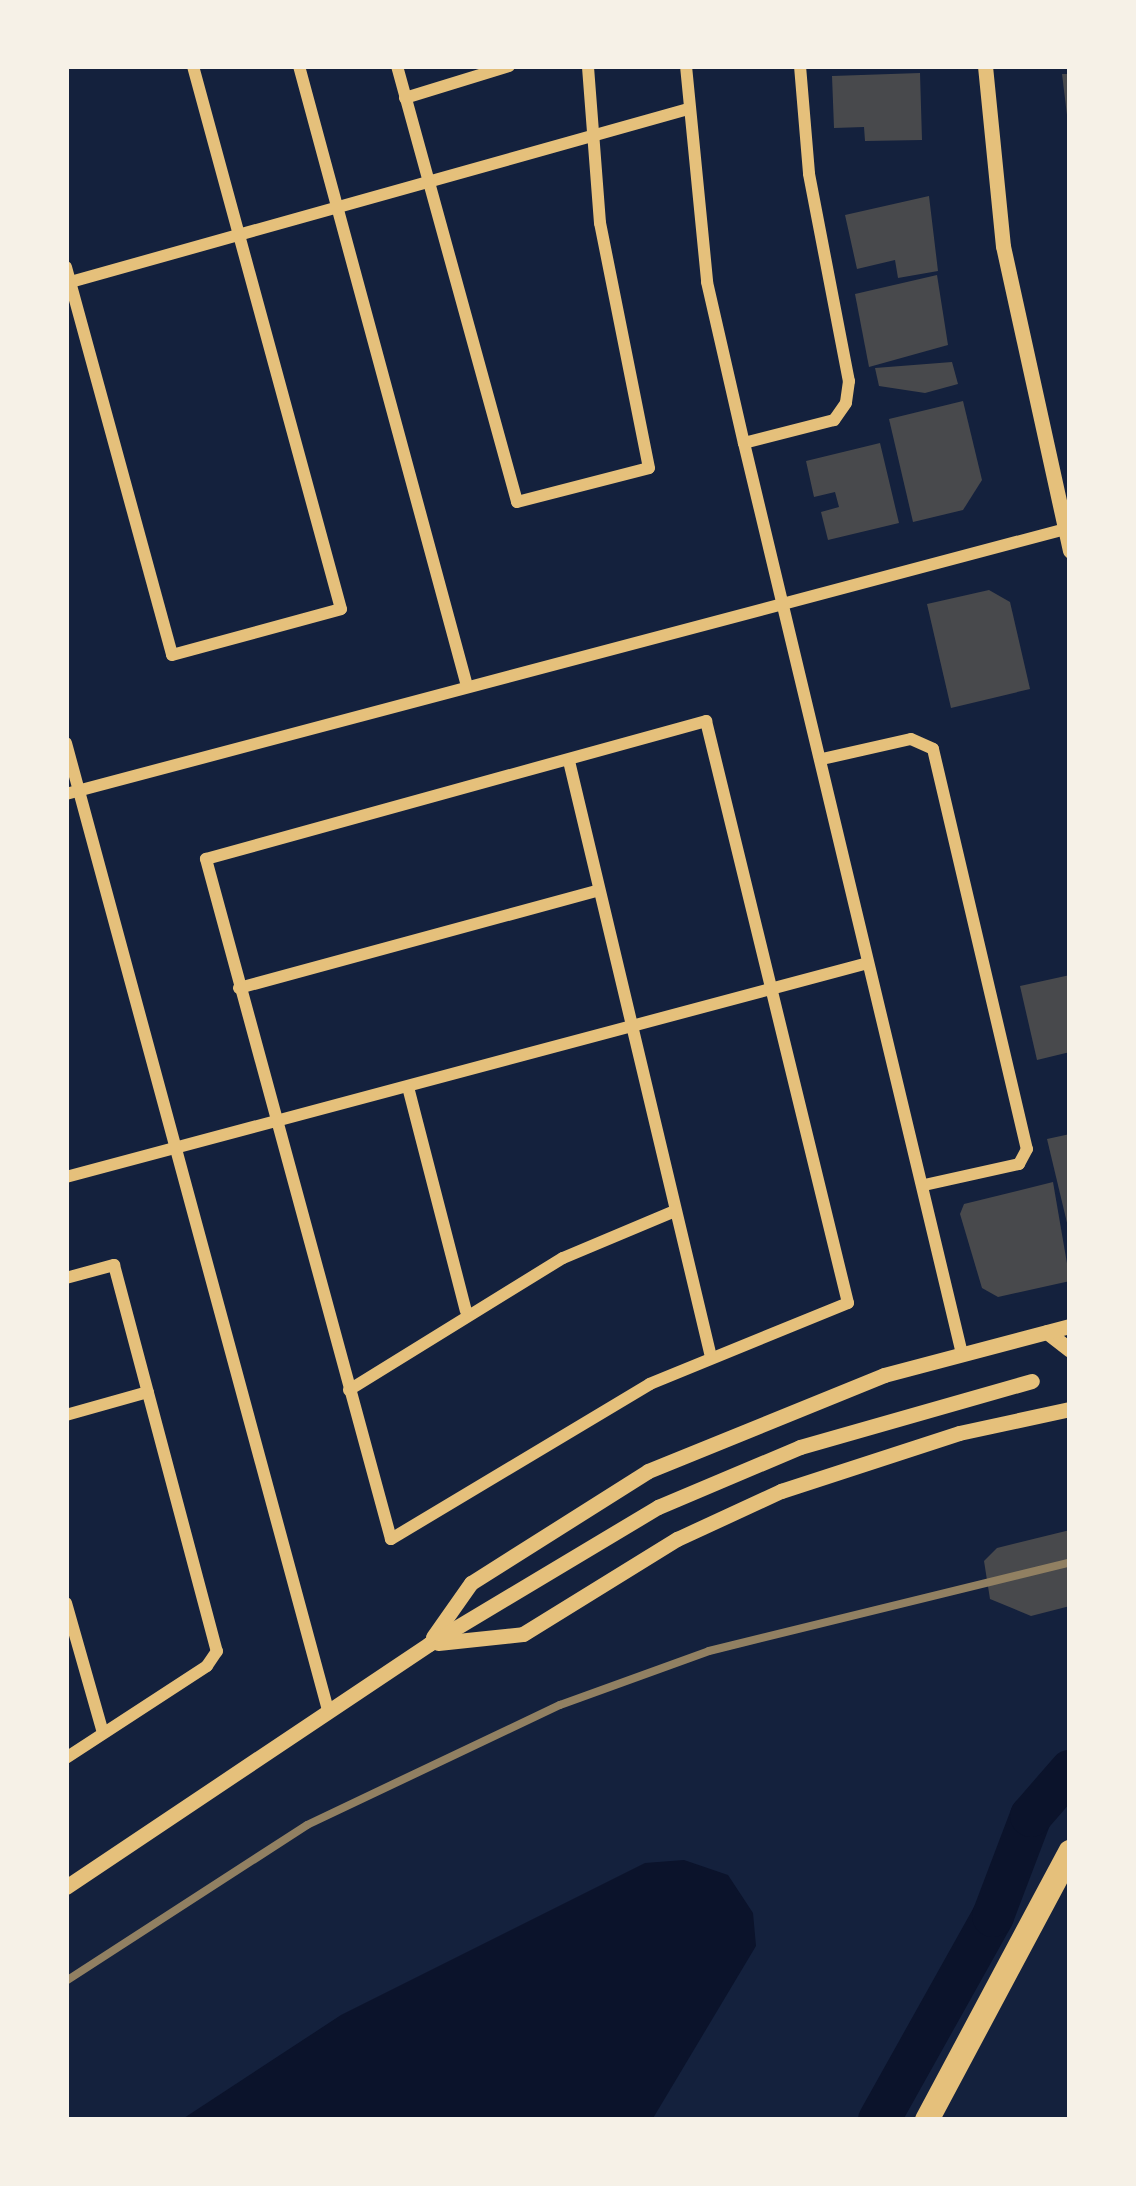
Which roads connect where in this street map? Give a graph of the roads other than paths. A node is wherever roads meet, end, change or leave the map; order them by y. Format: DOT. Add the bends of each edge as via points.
graph roads {
  1 [pos="193,66"];
  2 [pos="299,66"];
  3 [pos="397,66"];
  4 [pos="509,66"];
  5 [pos="588,66"];
  6 [pos="686,66"];
  7 [pos="800,66"];
  8 [pos="985,66"];
  9 [pos="405,98"];
  10 [pos="688,109"];
  11 [pos="590,136"];
  12 [pos="427,182"];
  13 [pos="337,207"];
  14 [pos="239,235"];
  15 [pos="66,267"];
  16 [pos="68,283"];
  17 [pos="744,443"];
  18 [pos="1067,528"];
  19 [pos="1070,551"];
  20 [pos="785,601"];
  21 [pos="467,686"];
  22 [pos="66,743"];
  23 [pos="822,759"];
  24 [pos="569,761"];
  25 [pos="72,792"];
  26 [pos="599,890"];
  27 [pos="868,963"];
  28 [pos="772,986"];
  29 [pos="239,988"];
  30 [pos="631,1025"];
  31 [pos="408,1087"];
  32 [pos="275,1123"];
  33 [pos="177,1147"];
  34 [pos="66,1177"];
  35 [pos="924,1185"];
  36 [pos="675,1211"];
  37 [pos="66,1278"];
  38 [pos="466,1311"];
  39 [pos="1070,1325"];
  40 [pos="1047,1332"];
  41 [pos="1070,1350"];
  42 [pos="710,1353"];
  43 [pos="962,1354"];
  44 [pos="1032,1381"];
  45 [pos="349,1390"];
  46 [pos="148,1392"];
  47 [pos="1070,1409"];
  48 [pos="66,1414"];
  49 [pos="66,1603"];
  50 [pos="429,1644"];
  51 [pos="328,1710"];
  52 [pos="103,1733"];
  53 [pos="66,1758"];
  54 [pos="1070,1852"];
  55 [pos="66,1887"];
  56 [pos="926,2120"];
  1 -- 14 [label="street"];
  2 -- 13 [label="street"];
  3 -- 9 [label="street"];
  4 -- 9 [label="street"];
  5 -- 11 [label="street"];
  6 -- 10 [label="street"];
  7 -- 17 [label="street" via="846,403 834,420"];
  8 -- 18 [label="street" via="1003,246"];
  9 -- 12 [label="street"];
  10 -- 11 [label="street"];
  10 -- 17 [label="street" via="707,282"];
  11 -- 12 [label="street"];
  11 -- 12 [label="street" via="650,467 517,502"];
  12 -- 13 [label="street"];
  13 -- 14 [label="street"];
  13 -- 21 [label="street"];
  14 -- 16 [label="street"];
  14 -- 16 [label="street" via="341,609 172,655"];
  15 -- 16 [label="street"];
  17 -- 20 [label="street"];
  18 -- 19 [label="street"];
  18 -- 20 [label="street"];
  20 -- 21 [label="street"];
  20 -- 23 [label="street"];
  21 -- 25 [label="street"];
  22 -- 25 [label="street"];
  23 -- 27 [label="street"];
  23 -- 35 [label="street" via="925,740 938,771 1027,1149 1019,1164"];
  24 -- 26 [label="street"];
  24 -- 28 [label="street" via="706,721"];
  24 -- 29 [label="street" via="206,860"];
  25 -- 33 [label="street"];
  26 -- 29 [label="street"];
  26 -- 30 [label="street"];
  27 -- 28 [label="street"];
  27 -- 35 [label="street"];
  28 -- 30 [label="street"];
  28 -- 42 [label="street" via="848,1303"];
  29 -- 32 [label="street"];
  30 -- 31 [label="street"];
  30 -- 36 [label="street"];
  31 -- 32 [label="street"];
  31 -- 38 [label="street"];
  32 -- 33 [label="street"];
  32 -- 45 [label="street"];
  33 -- 34 [label="street"];
  33 -- 51 [label="street"];
  35 -- 43 [label="street"];
  36 -- 38 [label="street"];
  36 -- 42 [label="street"];
  37 -- 46 [label="street" via="114,1265"];
  38 -- 45 [label="street"];
  39 -- 40 [label="street"];
  40 -- 41 [label="street"];
  40 -- 43 [label="street"];
  42 -- 45 [label="street" via="556,1434 391,1539"];
  43 -- 50 [label="street" via="759,1421 648,1471 471,1583"];
  44 -- 50 [label="street" via="800,1447 658,1507"];
  46 -- 48 [label="street"];
  46 -- 52 [label="street" via="217,1651 207,1666"];
  47 -- 50 [label="street" via="958,1432 781,1491 677,1539 523,1634"];
  49 -- 52 [label="street"];
  50 -- 51 [label="street"];
  51 -- 55 [label="street"];
  52 -- 53 [label="street"];
  54 -- 56 [label="highway"];
}
